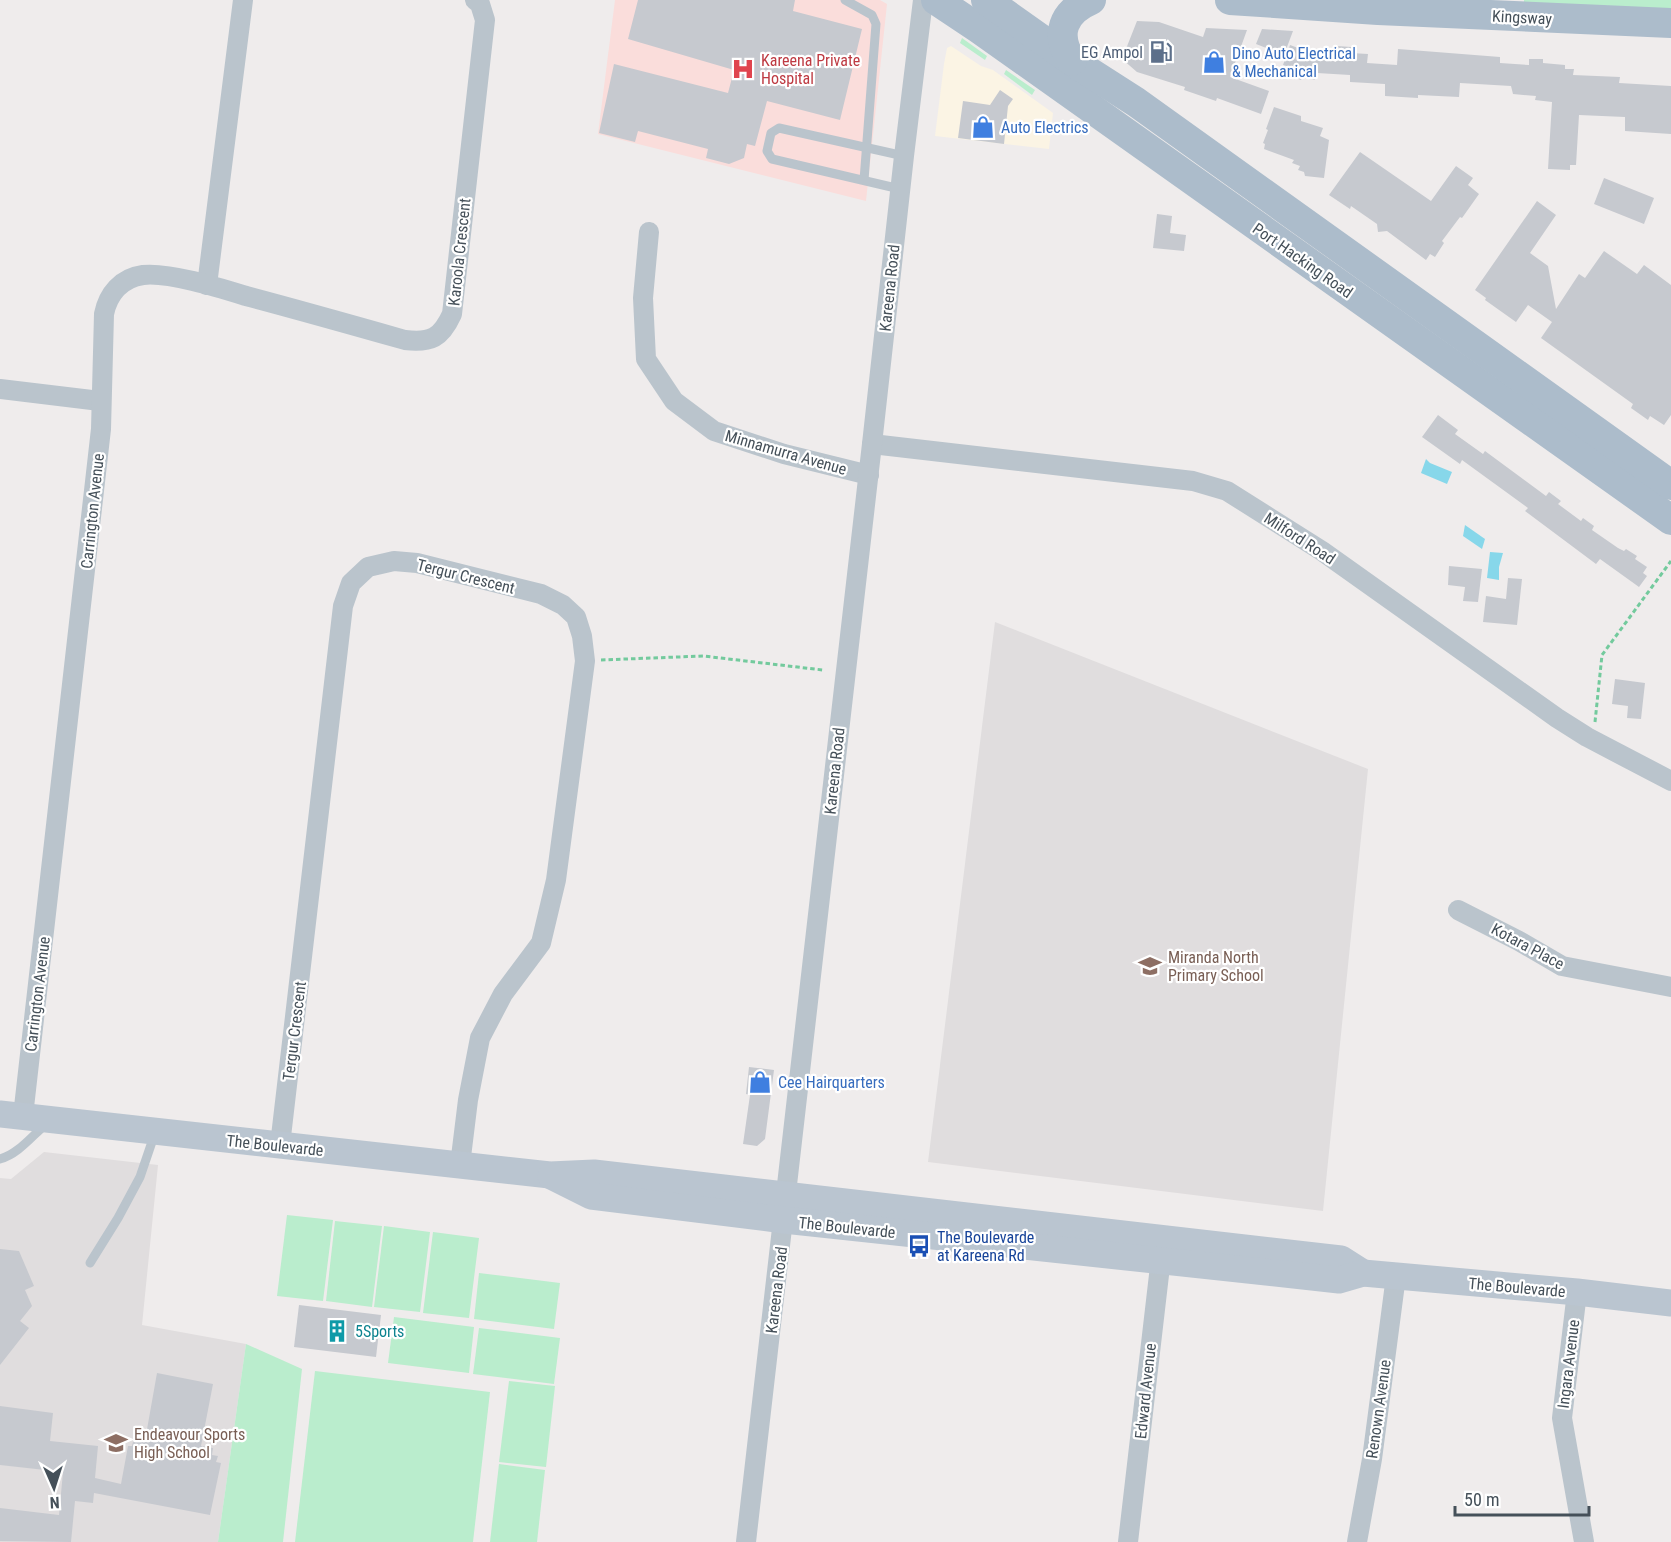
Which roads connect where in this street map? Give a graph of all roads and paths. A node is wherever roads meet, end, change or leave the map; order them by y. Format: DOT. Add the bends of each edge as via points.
graph roads {
  1 [pos="243,0"];
  2 [pos="475,0"];
  3 [pos="845,0"];
  4 [pos="923,0"];
  5 [pos="936,0"];
  6 [pos="986,0"];
  7 [pos="1091,0"];
  8 [pos="1230,0"];
  9 [pos="1378,5"];
  10 [pos="1671,22"];
  11 [pos="1072,61"];
  12 [pos="867,148"];
  13 [pos="904,156"];
  14 [pos="864,180"];
  15 [pos="900,189"];
  16 [pos="649,232"];
  17 [pos="207,285"];
  18 [pos="0,389"];
  19 [pos="100,401"];
  20 [pos="872,444"];
  21 [pos="869,475"];
  22 [pos="1671,484"];
  23 [pos="1671,520"];
  24 [pos="1671,561"];
  25 [pos="585,661"];
  26 [pos="823,670"];
  27 [pos="1587,737"];
  28 [pos="1671,781"];
  29 [pos="1458,910"];
  30 [pos="1671,987"];
  31 [pos="11,1115"];
  32 [pos="51,1119"];
  33 [pos="156,1131"];
  34 [pos="280,1145"];
  35 [pos="0,1159"];
  36 [pos="460,1165"];
  37 [pos="785,1208"];
  38 [pos="1161,1250"];
  39 [pos="90,1263"];
  40 [pos="1396,1276"];
  41 [pos="1576,1292"];
  42 [pos="1671,1303"];
  43 [pos="746,1542"];
  44 [pos="1128,1542"];
  45 [pos="1357,1542"];
  46 [pos="1584,1542"];
  1 -- 17 [label="street"];
  2 -- 17 [label="street, Karoola Crescent" via="485,20 452,314 445,328 434,339 405,340"];
  3 -- 12 [label="lane" via="872,15 876,24"];
  4 -- 13 [label="street, Kareena Road"];
  5 -- 23 [label="main road, Port Hacking Road"];
  6 -- 11 [label="main road, Port Hacking Road"];
  7 -- 11 [label="main road" via="1076,8 1064,26 1063,46"];
  8 -- 9 [label="main road, Kingsway"];
  9 -- 10 [label="main road, Kingsway"];
  11 -- 22 [label="main road, Port Hacking Road" via="1136,102"];
  12 -- 13 [label="lane"];
  12 -- 14 [label="lane"];
  12 -- 14 [label="lane" via="779,128 771,133 767,151 772,159"];
  13 -- 15 [label="street, Kareena Road"];
  14 -- 15 [label="lane"];
  15 -- 20 [label="street, Kareena Road"];
  16 -- 21 [label="street, Minnamurra Avenue" via="643,298 646,359 674,401 714,431 784,454"];
  17 -- 19 [label="street, Carrington Avenue" via="143,275 116,287 104,314"];
  18 -- 19 [label="street"];
  19 -- 31 [label="street, Carrington Avenue" via="99,441"];
  20 -- 21 [label="street, Kareena Road"];
  20 -- 27 [label="street, Milford Road" via="1193,481 1227,491 1322,551"];
  21 -- 37 [label="street, Kareena Road"];
  24 -- 27 [label="path" via="1602,656 1595,722"];
  25 -- 26 [label="path" via="703,656"];
  25 -- 34 [label="street, Tergur Crescent" via="576,617 541,594 417,563 393,561 368,567 351,583 343,606"];
  25 -- 36 [label="street, Tergur Crescent" via="556,880 541,943 503,994 480,1038"];
  27 -- 28 [label="street, Milford Road"];
  29 -- 30 [label="street, Kotara Place" via="1562,966"];
  31 -- 32 [label="main road, The Boulevarde"];
  32 -- 33 [label="main road, The Boulevarde"];
  32 -- 35 [label="lane" via="8,1157"];
  33 -- 34 [label="main road, The Boulevarde"];
  33 -- 39 [label="lane" via="140,1177"];
  34 -- 36 [label="main road, The Boulevarde"];
  36 -- 37 [label="main road, The Boulevarde" via="550,1175 591,1196"];
  37 -- 38 [label="main road, The Boulevarde"];
  37 -- 43 [label="street, Kareena Road"];
  38 -- 40 [label="main road, The Boulevarde" via="1341,1259 1363,1273"];
  38 -- 44 [label="street, Edward Avenue"];
  40 -- 41 [label="main road, The Boulevarde"];
  40 -- 45 [label="street, Renown Avenue"];
  41 -- 42 [label="main road, The Boulevarde"];
  41 -- 46 [label="street, Ingara Avenue" via="1562,1418"];
}
